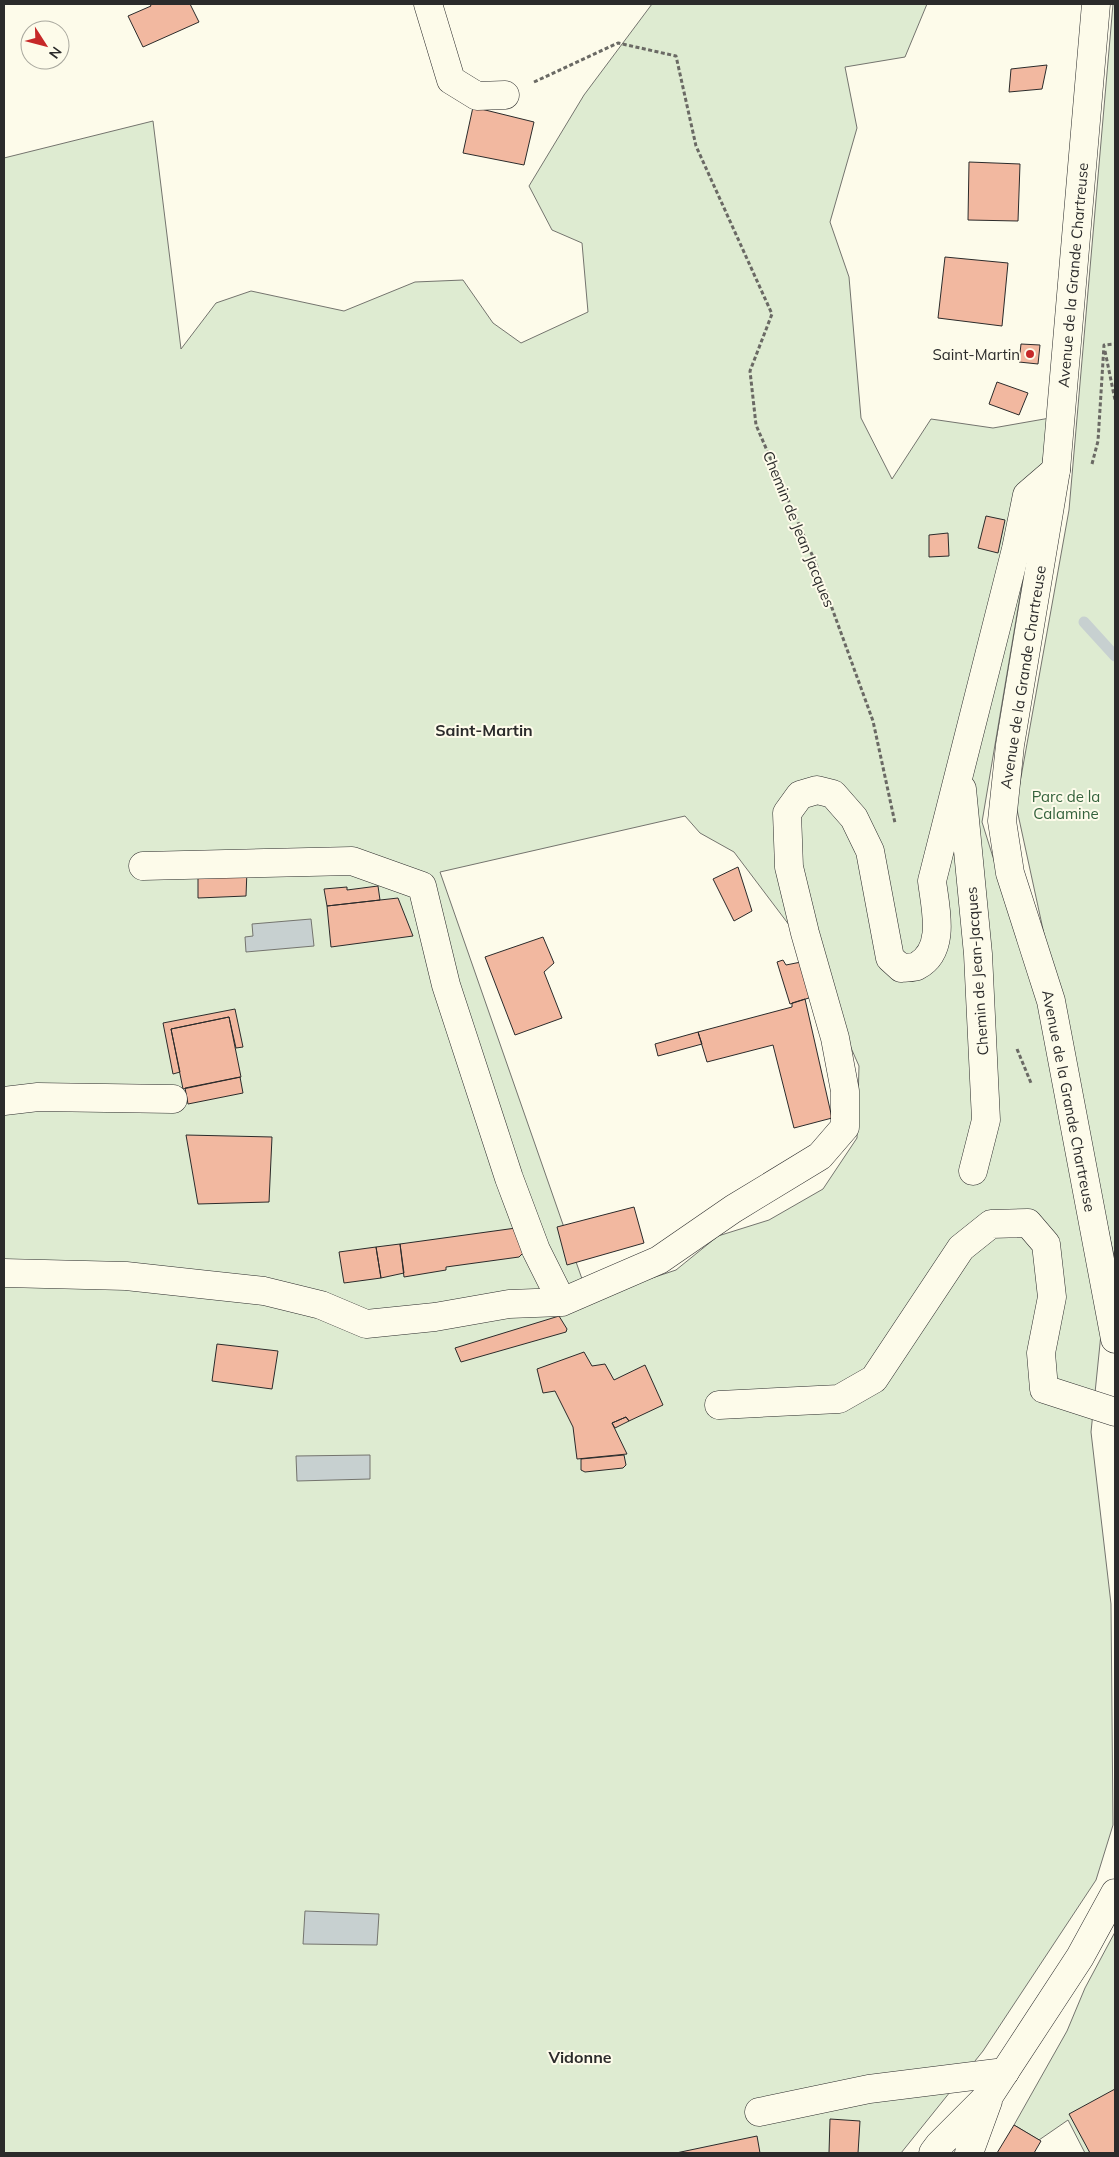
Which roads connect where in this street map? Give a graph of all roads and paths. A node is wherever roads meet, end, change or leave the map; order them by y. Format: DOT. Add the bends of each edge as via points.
graph roads {
  1 [pos="428,4"];
  2 [pos="1096,4"];
  3 [pos="505,95"];
  4 [pos="1104,345"];
  5 [pos="1115,400"];
  6 [pos="1056,470"];
  7 [pos="960,770"];
  8 [pos="896,827"];
  9 [pos="143,866"];
  10 [pos="1015,1044"];
  11 [pos="1034,1090"];
  12 [pos="173,1099"];
  13 [pos="4,1102"];
  14 [pos="973,1171"];
  15 [pos="4,1272"];
  16 [pos="562,1302"];
  17 [pos="1115,1335"];
  18 [pos="720,1405"];
  19 [pos="1115,1412"];
  20 [pos="1115,1893"];
  21 [pos="998,2082"];
  22 [pos="759,2112"];
  23 [pos="933,2153"];
  24 [pos="969,2153"];
  1 -- 3 [label="street" via="451,80 477,96"];
  2 -- 6 [label="street, Avenue de la Grande Chartreuse"];
  3 -- 8 [label="path, Chemin de Jean Jacques" via="618,43 676,56 696,146 772,314 750,371 756,425 816,564 873,721"];
  4 -- 5 [label="path"];
  6 -- 7 [label="street" via="1027,495"];
  6 -- 17 [label="street, Avenue de la Grande Chartreuse" via="1010,745 1002,822 1010,873 1051,1001"];
  7 -- 14 [label="street, Chemin de Jean-Jacques" via="978,954 986,1120"];
  7 -- 16 [label="street" via="932,881 938,927 931,953 917,966 901,968 890,958 870,851 854,818 833,794 817,790 800,795 787,813 789,867 835,1038 845,1091 845,1127 820,1156 733,1209 659,1260"];
  9 -- 16 [label="street" via="352,861 422,886 446,985 508,1178 536,1250"];
  10 -- 11 [label="path"];
  12 -- 13 [label="street" via="38,1097"];
  15 -- 16 [label="street" via="126,1276 264,1291 321,1305 366,1324 435,1317 509,1304"];
  18 -- 19 [label="street" via="839,1399 874,1379 961,1248 991,1224 1028,1223 1046,1244 1052,1297 1041,1353 1044,1389"];
  20 -- 21 [label="street" via="1080,1957"];
  21 -- 22 [label="street" via="869,2089"];
  21 -- 23 [label="street"];
  21 -- 24 [label="street"];
}
